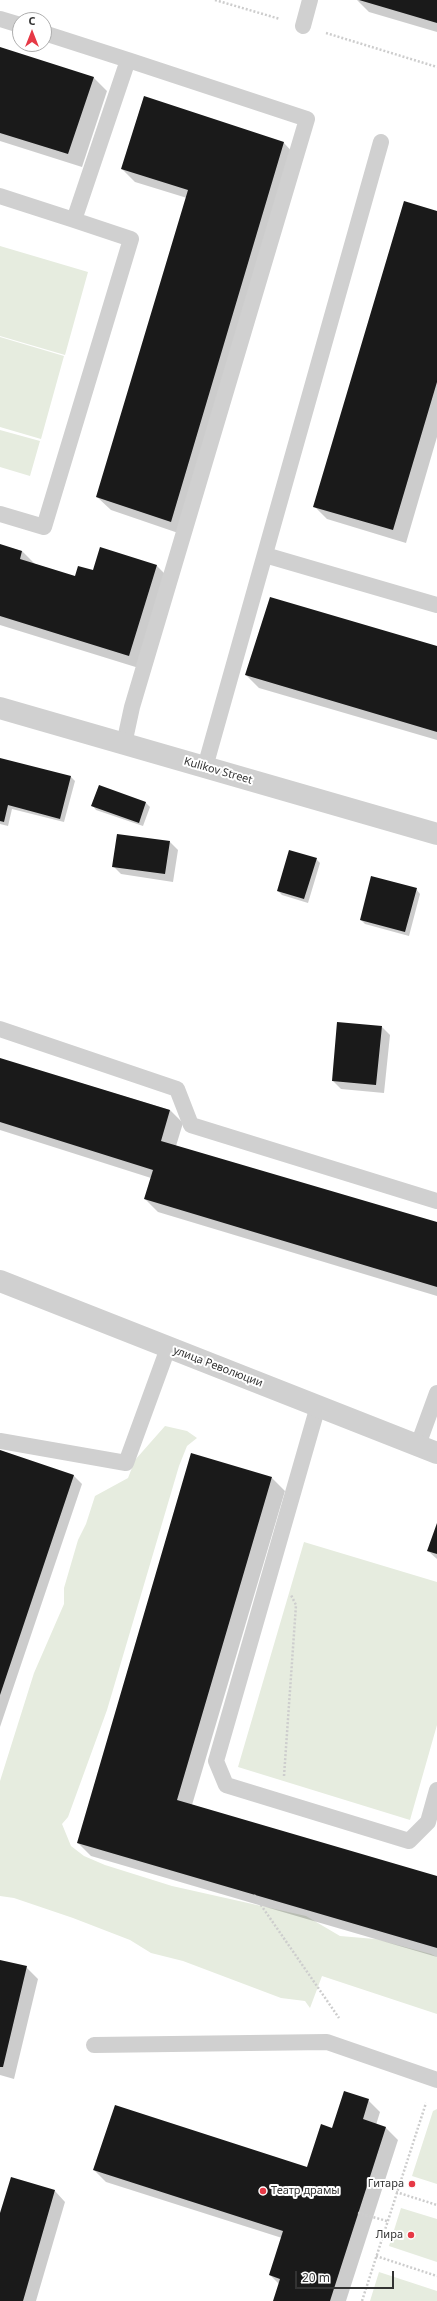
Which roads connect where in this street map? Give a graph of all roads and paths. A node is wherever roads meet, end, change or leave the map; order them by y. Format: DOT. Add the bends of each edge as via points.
graph roads {
  1 [pos="215,0"];
  2 [pos="310,0"];
  3 [pos="0,19"];
  4 [pos="12,23"];
  5 [pos="303,26"];
  6 [pos="52,36"];
  7 [pos="128,60"];
  8 [pos="437,67"];
  9 [pos="380,142"];
  10 [pos="0,196"];
  11 [pos="74,220"];
  12 [pos="0,514"];
  13 [pos="265,556"];
  14 [pos="437,605"];
  15 [pos="0,708"];
  16 [pos="124,744"];
  17 [pos="205,767"];
  18 [pos="437,834"];
  19 [pos="0,1029"];
  20 [pos="437,1201"];
  21 [pos="0,1281"];
  22 [pos="168,1348"];
  23 [pos="437,1393"];
  24 [pos="318,1406"];
  25 [pos="0,1441"];
  26 [pos="431,1448"];
  27 [pos="274,1558"];
  28 [pos="437,1790"];
  29 [pos="282,1802"];
  30 [pos="254,1894"];
  31 [pos="94,2045"];
  32 [pos="364,2055"];
  33 [pos="435,2080"];
  34 [pos="396,2192"];
  35 [pos="437,2205"];
  36 [pos="358,2213"];
  37 [pos="387,2222"];
  38 [pos="376,2256"];
  39 [pos="437,2276"];
  40 [pos="362,2301"];
  1 -- 5 [label="path"];
  2 -- 5 [label="lane"];
  3 -- 4 [label="lane"];
  5 -- 8 [label="path"];
  6 -- 7 [label="lane"];
  7 -- 11 [label="lane"];
  7 -- 16 [label="lane" via="308,119 132,707"];
  9 -- 13 [label="lane"];
  10 -- 11 [label="lane"];
  11 -- 12 [label="lane" via="131,239 44,528"];
  13 -- 14 [label="lane"];
  13 -- 17 [label="lane"];
  15 -- 16 [label="street, Kulikov Street"];
  16 -- 17 [label="street, Kulikov Street"];
  17 -- 18 [label="street, Kulikov Street"];
  19 -- 20 [label="lane" via="177,1089 191,1125"];
  21 -- 22 [label="street, улица Революции"];
  22 -- 24 [label="street, улица Революции"];
  22 -- 25 [label="lane" via="126,1463"];
  23 -- 26 [label="lane"];
  24 -- 26 [label="street, улица Революции"];
  24 -- 27 [label="lane"];
  27 -- 29 [label="path" via="296,1605"];
  27 -- 29 [label="lane" via="216,1761 226,1785"];
  28 -- 29 [label="lane" via="428,1822 409,1841"];
  30 -- 32 [label="path"];
  31 -- 32 [label="lane" via="326,2042"];
  32 -- 33 [label="lane"];
  33 -- 34 [label="path"];
  34 -- 35 [label="path"];
  34 -- 37 [label="path"];
  36 -- 37 [label="path"];
  37 -- 38 [label="path"];
  38 -- 39 [label="path"];
  38 -- 40 [label="path"];
}
